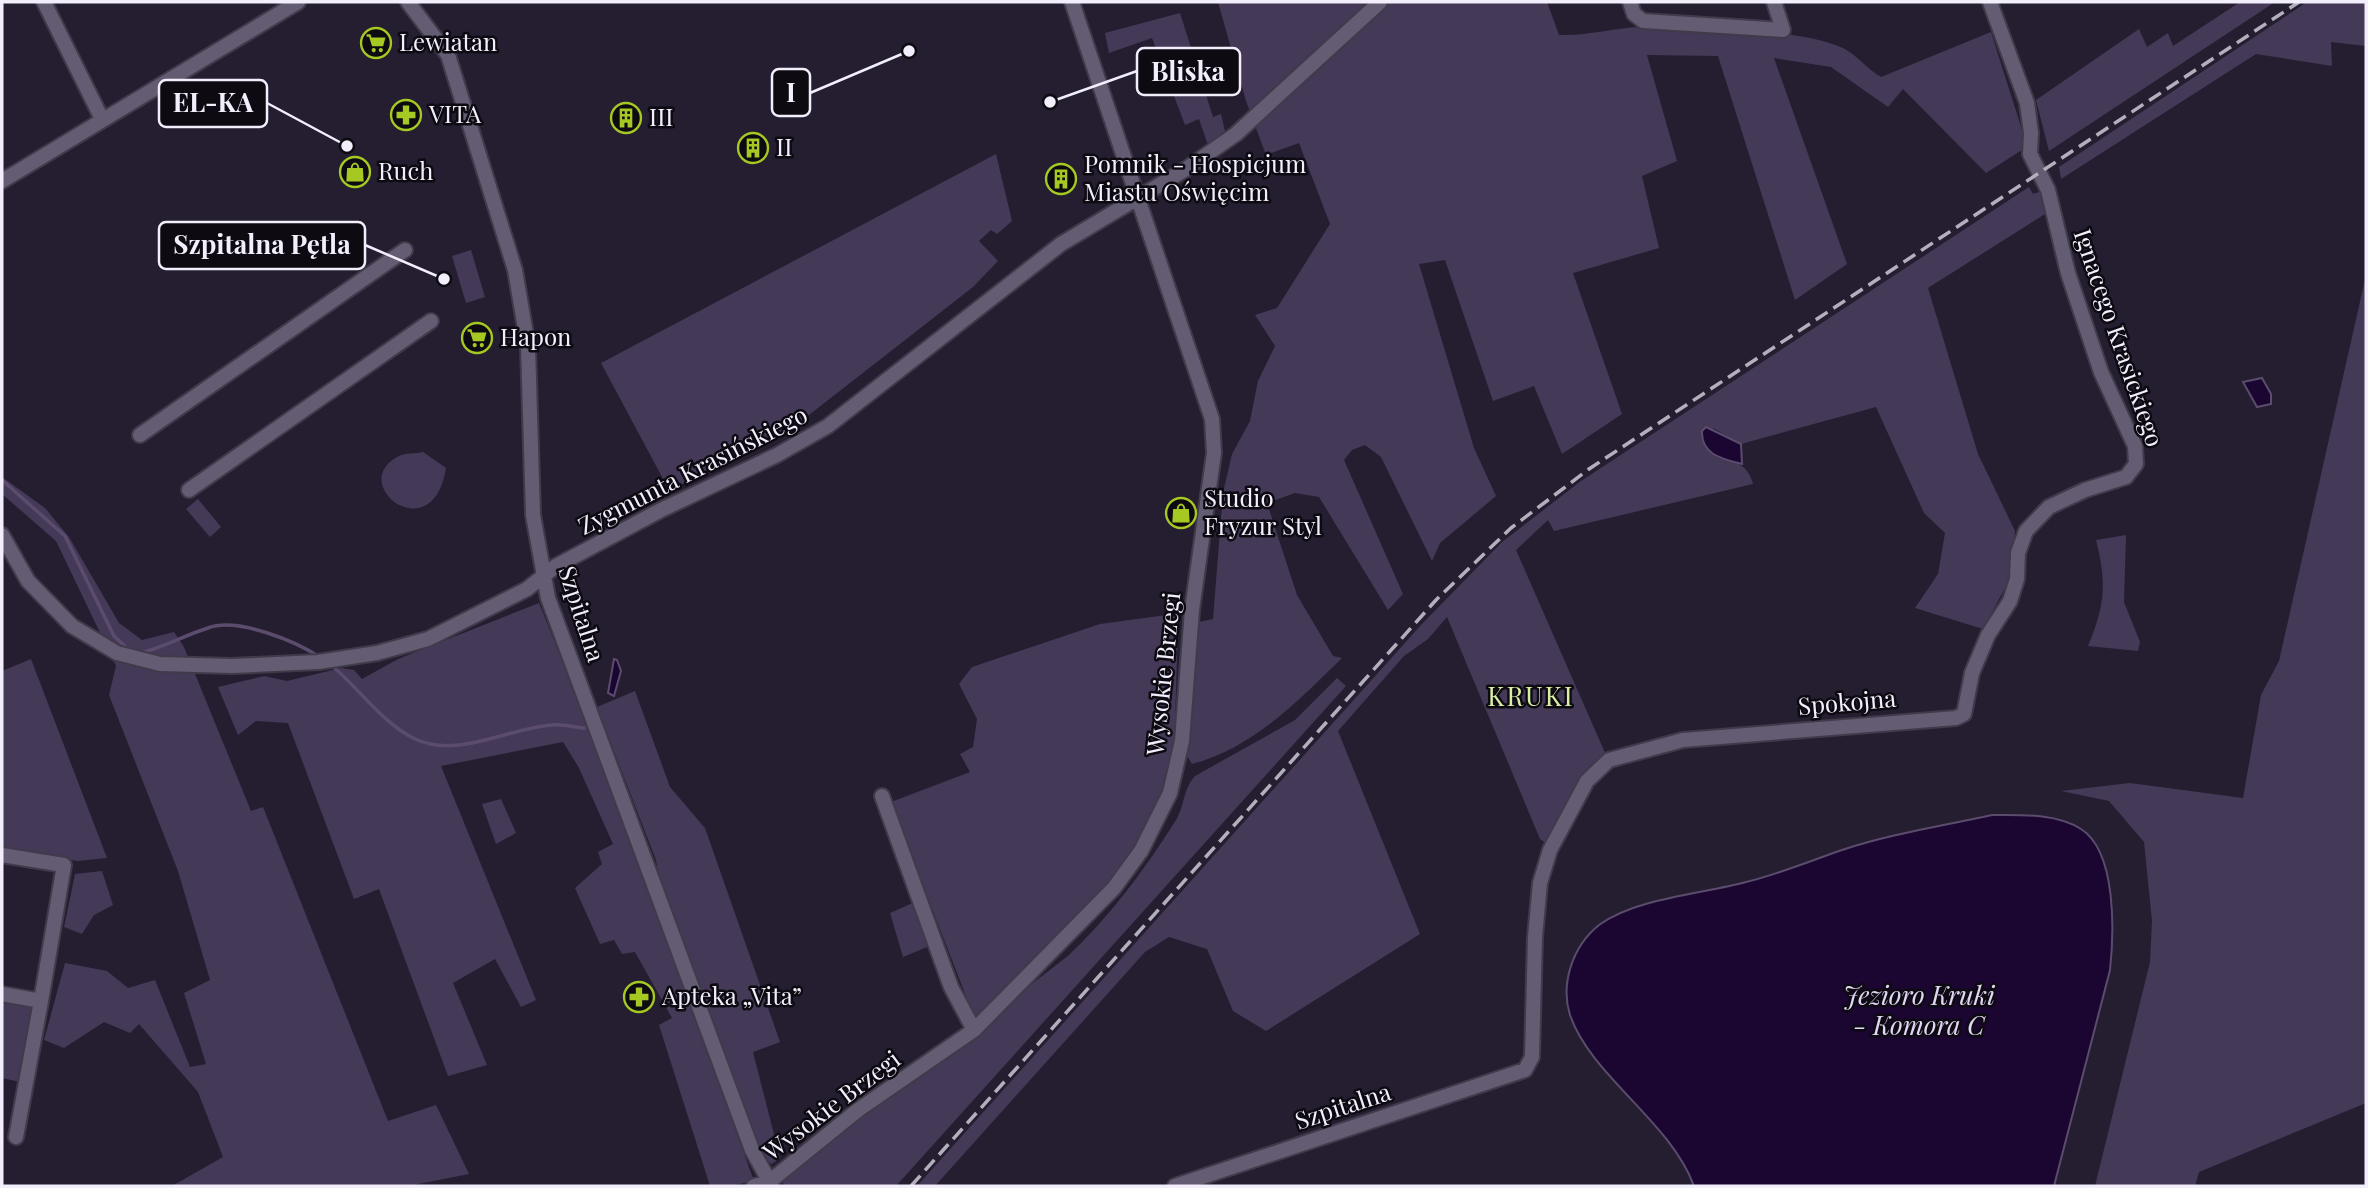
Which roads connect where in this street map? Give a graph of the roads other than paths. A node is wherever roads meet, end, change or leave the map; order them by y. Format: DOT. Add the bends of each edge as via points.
graph roads {
  1 [pos="44,2"];
  2 [pos="298,2"];
  3 [pos="400,2"];
  4 [pos="408,2"];
  5 [pos="1072,2"];
  6 [pos="1380,2"];
  7 [pos="1630,2"];
  8 [pos="1774,2"];
  9 [pos="1990,2"];
  10 [pos="418,14"];
  11 [pos="102,120"];
  12 [pos="2,181"];
  13 [pos="1138,197"];
  14 [pos="405,250"];
  15 [pos="431,321"];
  16 [pos="141,435"];
  17 [pos="189,490"];
  18 [pos="2,535"];
  19 [pos="543,576"];
  20 [pos="1975,666"];
  21 [pos="882,796"];
  22 [pos="2,855"];
  23 [pos="2,994"];
  24 [pos="41,1001"];
  25 [pos="974,1030"];
  26 [pos="1525,1070"];
  27 [pos="16,1137"];
  28 [pos="771,1184"];
  29 [pos="754,1186"];
  30 [pos="1175,1186"];
  1 -- 11 [label="street"];
  2 -- 11 [label="street"];
  3 -- 10 [label="street"];
  4 -- 10 [label="street, Szpitalna"];
  5 -- 13 [label="street, Wysokie Brzegi"];
  6 -- 13 [label="street, Zygmunta Krasińskiego" via="1236,134"];
  7 -- 8 [label="street" via="1643,21 1783,30"];
  9 -- 20 [label="street, Ignacego Krasickiego" via="2027,103 2030,154 2048,190 2068,273 2101,372 2135,446 2136,464 2126,477 2049,507 2026,531 2010,601"];
  10 -- 19 [label="street, Szpitalna" via="448,55 515,270 528,346 533,515"];
  11 -- 12 [label="street"];
  13 -- 19 [label="street, Zygmunta Krasińskiego" via="1061,244 809,439 661,510"];
  13 -- 25 [label="street, Wysokie Brzegi" via="1214,437 1177,768 1154,829 1128,871"];
  14 -- 16 [label="street"];
  15 -- 17 [label="street"];
  18 -- 19 [label="street, Zygmunta Krasińskiego" via="28,581 72,626 117,653 160,664 269,665 377,653 428,639 527,589"];
  19 -- 28 [label="street, Szpitalna" via="752,1150"];
  20 -- 26 [label="street, Spokojna" via="1964,713 1956,718 1684,740 1609,760 1587,781 1550,850 1540,883 1532,1056"];
  21 -- 25 [label="street" via="951,987"];
  22 -- 24 [label="street" via="64,865"];
  23 -- 24 [label="street"];
  24 -- 27 [label="street"];
  25 -- 28 [label="street, Wysokie Brzegi" via="858,1110"];
  26 -- 30 [label="street, Szpitalna"];
  28 -- 29 [label="street, Wysokie Brzegi"];
}
